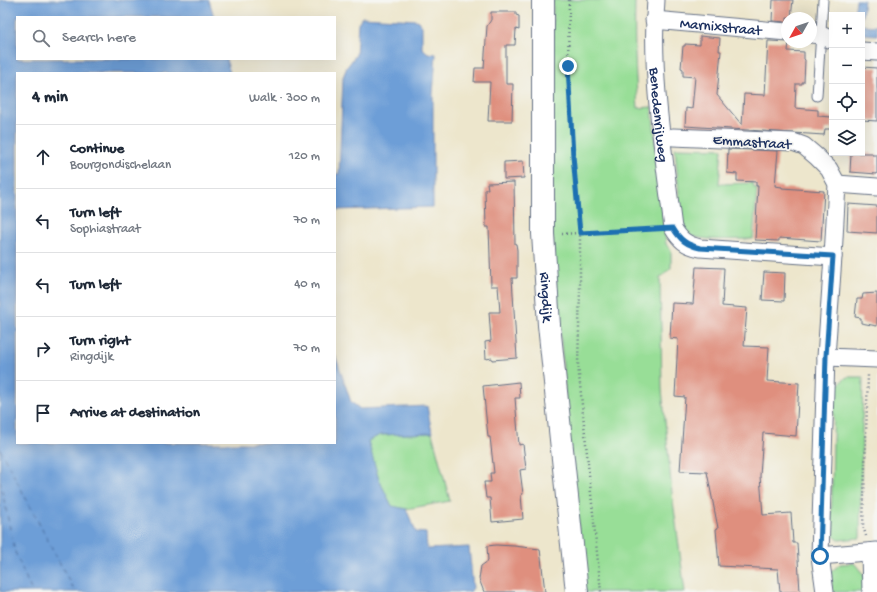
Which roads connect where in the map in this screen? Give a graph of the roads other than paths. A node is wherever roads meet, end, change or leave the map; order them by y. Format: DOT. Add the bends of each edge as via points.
graph roads {
  1 [pos="543,0"];
  2 [pos="656,0"];
  3 [pos="823,0"];
  4 [pos="654,20"];
  5 [pos="781,31"];
  6 [pos="821,37"];
  7 [pos="865,52"];
  8 [pos="877,52"];
  9 [pos="817,96"];
  10 [pos="673,137"];
  11 [pos="837,184"];
  12 [pos="877,187"];
  13 [pos="833,256"];
  14 [pos="826,356"];
  15 [pos="873,359"];
  16 [pos="873,551"];
  17 [pos="820,556"];
  18 [pos="577,592"];
  19 [pos="825,592"];
  20 [pos="871,592"];
  1 -- 18 [label="street, Ringdijk" via="543,234 551,340"];
  2 -- 4 [label="street, Benedenrijweg"];
  3 -- 6 [label="lane"];
  4 -- 5 [label="street, Marnixstraat"];
  4 -- 13 [label="street, Benedenrijweg" via="656,76 673,228 682,242 700,248"];
  6 -- 9 [label="lane"];
  7 -- 8 [label="street"];
  10 -- 11 [label="street, Emmastraat" via="793,142 804,146 817,157 829,169"];
  11 -- 12 [label="street"];
  11 -- 13 [label="street"];
  13 -- 14 [label="street"];
  14 -- 15 [label="street"];
  14 -- 17 [label="street"];
  16 -- 17 [label="street"];
  16 -- 20 [label="street"];
  17 -- 19 [label="street"];
}
